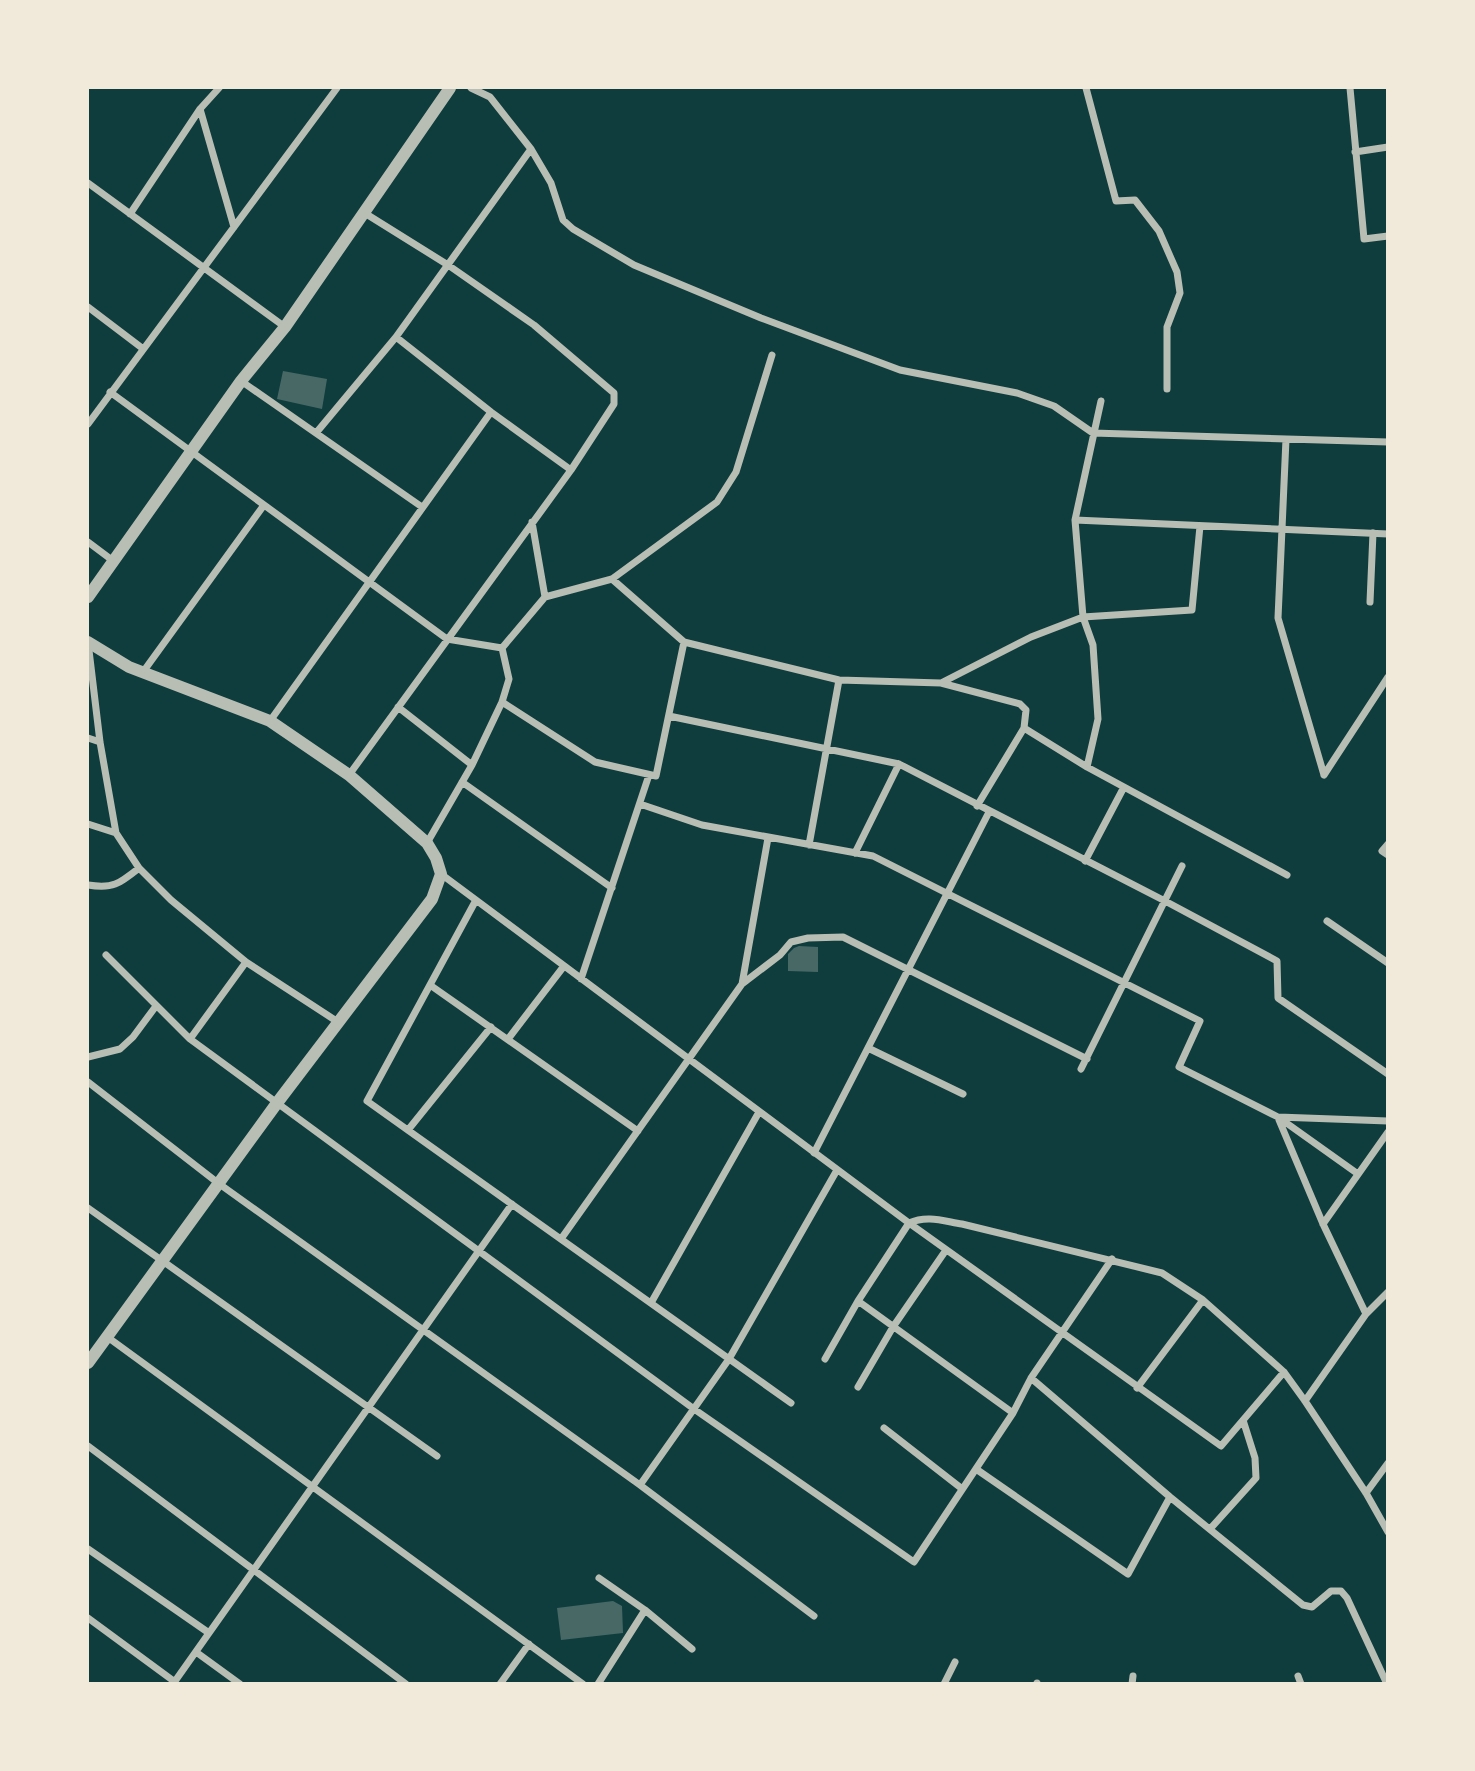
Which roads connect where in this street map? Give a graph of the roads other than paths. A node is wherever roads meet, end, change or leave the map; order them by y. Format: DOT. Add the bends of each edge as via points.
graph roads {
  1 [pos="219,88"];
  2 [pos="337,88"];
  3 [pos="450,88"];
  4 [pos="471,88"];
  5 [pos="1086,88"];
  6 [pos="1350,88"];
  7 [pos="200,109"];
  8 [pos="1388,147"];
  9 [pos="531,149"];
  10 [pos="1355,152"];
  11 [pos="88,183"];
  12 [pos="363,212"];
  13 [pos="130,214"];
  14 [pos="234,227"];
  15 [pos="1388,236"];
  16 [pos="448,265"];
  17 [pos="205,268"];
  18 [pos="88,307"];
  19 [pos="285,327"];
  20 [pos="396,337"];
  21 [pos="142,348"];
  22 [pos="772,355"];
  23 [pos="241,381"];
  24 [pos="1167,388"];
  25 [pos="110,392"];
  26 [pos="1101,401"];
  27 [pos="491,412"];
  28 [pos="88,424"];
  29 [pos="316,433"];
  30 [pos="1093,433"];
  31 [pos="1286,439"];
  32 [pos="1388,442"];
  33 [pos="192,452"];
  34 [pos="571,470"];
  35 [pos="264,505"];
  36 [pos="422,507"];
  37 [pos="1074,520"];
  38 [pos="532,522"];
  39 [pos="1200,526"];
  40 [pos="1282,529"];
  41 [pos="1373,533"];
  42 [pos="1388,534"];
  43 [pos="88,542"];
  44 [pos="112,560"];
  45 [pos="612,579"];
  46 [pos="369,582"];
  47 [pos="88,597"];
  48 [pos="545,597"];
  49 [pos="1370,602"];
  50 [pos="1083,617"];
  51 [pos="447,639"];
  52 [pos="88,642"];
  53 [pos="684,642"];
  54 [pos="502,648"];
  55 [pos="143,672"];
  56 [pos="1388,677"];
  57 [pos="839,680"];
  58 [pos="941,683"];
  59 [pos="502,702"];
  60 [pos="398,707"];
  61 [pos="668,716"];
  62 [pos="271,721"];
  63 [pos="1024,728"];
  64 [pos="88,738"];
  65 [pos="100,742"];
  66 [pos="828,748"];
  67 [pos="899,764"];
  68 [pos="472,765"];
  69 [pos="1087,767"];
  70 [pos="349,775"];
  71 [pos="649,775"];
  72 [pos="462,782"];
  73 [pos="1124,787"];
  74 [pos="640,804"];
  75 [pos="977,806"];
  76 [pos="989,812"];
  77 [pos="88,824"];
  78 [pos="116,833"];
  79 [pos="768,838"];
  80 [pos="427,843"];
  81 [pos="1388,844"];
  82 [pos="809,845"];
  83 [pos="855,853"];
  84 [pos="1388,855"];
  85 [pos="1085,861"];
  86 [pos="1182,866"];
  87 [pos="139,868"];
  88 [pos="441,874"];
  89 [pos="1287,875"];
  90 [pos="88,884"];
  91 [pos="612,888"];
  92 [pos="948,894"];
  93 [pos="476,900"];
  94 [pos="1165,901"];
  95 [pos="1327,921"];
  96 [pos="106,955"];
  97 [pos="246,962"];
  98 [pos="1388,963"];
  99 [pos="564,966"];
  100 [pos="909,969"];
  101 [pos="581,979"];
  102 [pos="1126,983"];
  103 [pos="742,984"];
  104 [pos="430,985"];
  105 [pos="156,1006"];
  106 [pos="338,1022"];
  107 [pos="491,1027"];
  108 [pos="190,1040"];
  109 [pos="509,1040"];
  110 [pos="868,1048"];
  111 [pos="88,1057"];
  112 [pos="689,1059"];
  113 [pos="1087,1059"];
  114 [pos="1081,1069"];
  115 [pos="1388,1074"];
  116 [pos="88,1082"];
  117 [pos="963,1094"];
  118 [pos="277,1103"];
  119 [pos="759,1112"];
  120 [pos="1278,1117"];
  121 [pos="1388,1121"];
  122 [pos="408,1130"];
  123 [pos="638,1131"];
  124 [pos="1388,1132"];
  125 [pos="814,1153"];
  126 [pos="837,1170"];
  127 [pos="1359,1174"];
  128 [pos="218,1183"];
  129 [pos="512,1205"];
  130 [pos="88,1208"];
  131 [pos="909,1223"];
  132 [pos="1323,1224"];
  133 [pos="561,1239"];
  134 [pos="946,1250"];
  135 [pos="480,1251"];
  136 [pos="1112,1259"];
  137 [pos="161,1261"];
  138 [pos="1388,1292"];
  139 [pos="1203,1300"];
  140 [pos="858,1301"];
  141 [pos="651,1303"];
  142 [pos="1366,1314"];
  143 [pos="892,1327"];
  144 [pos="424,1330"];
  145 [pos="1061,1334"];
  146 [pos="106,1336"];
  147 [pos="729,1359"];
  148 [pos="825,1359"];
  149 [pos="88,1363"];
  150 [pos="1284,1373"];
  151 [pos="1031,1378"];
  152 [pos="858,1387"];
  153 [pos="1137,1388"];
  154 [pos="1306,1401"];
  155 [pos="791,1403"];
  156 [pos="368,1409"];
  157 [pos="694,1409"];
  158 [pos="1013,1413"];
  159 [pos="1243,1420"];
  160 [pos="884,1428"];
  161 [pos="88,1446"];
  162 [pos="437,1456"];
  163 [pos="1388,1463"];
  164 [pos="976,1469"];
  165 [pos="640,1485"];
  166 [pos="313,1487"];
  167 [pos="961,1489"];
  168 [pos="1366,1493"];
  169 [pos="1170,1497"];
  170 [pos="1210,1530"];
  171 [pos="1388,1532"];
  172 [pos="88,1549"];
  173 [pos="254,1570"];
  174 [pos="598,1578"];
  175 [pos="645,1610"];
  176 [pos="814,1616"];
  177 [pos="88,1618"];
  178 [pos="209,1633"];
  179 [pos="529,1644"];
  180 [pos="692,1649"];
  181 [pos="196,1652"];
  182 [pos="955,1662"];
  183 [pos="174,1683"];
  184 [pos="240,1684"];
  185 [pos="406,1684"];
  186 [pos="500,1684"];
  187 [pos="583,1684"];
  188 [pos="598,1684"];
  189 [pos="944,1684"];
  190 [pos="1387,1684"];
  1 -- 7 [label="street"];
  2 -- 14 [label="street"];
  3 -- 12 [label="street"];
  4 -- 9 [label="street" via="491,97"];
  5 -- 24 [label="street" via="1116,201 1135,200 1159,231 1177,272 1180,293 1167,327"];
  6 -- 10 [label="street"];
  7 -- 13 [label="street"];
  7 -- 14 [label="street"];
  8 -- 10 [label="street"];
  9 -- 16 [label="street"];
  9 -- 30 [label="street" via="551,183 563,219 635,265 901,370 1017,393 1054,406"];
  10 -- 15 [label="street" via="1364,239"];
  11 -- 13 [label="street"];
  12 -- 16 [label="street"];
  12 -- 19 [label="street"];
  13 -- 17 [label="street"];
  14 -- 17 [label="street"];
  16 -- 20 [label="street"];
  16 -- 34 [label="street" via="534,325 614,393 614,404"];
  17 -- 19 [label="street"];
  17 -- 21 [label="street"];
  18 -- 21 [label="street"];
  19 -- 23 [label="street"];
  20 -- 27 [label="street"];
  20 -- 29 [label="street"];
  21 -- 25 [label="street"];
  22 -- 45 [label="street" via="736,472 717,502"];
  23 -- 29 [label="street"];
  23 -- 33 [label="street"];
  25 -- 28 [label="street"];
  25 -- 33 [label="street"];
  26 -- 30 [label="street"];
  27 -- 34 [label="street"];
  27 -- 36 [label="street"];
  29 -- 36 [label="street"];
  30 -- 31 [label="street"];
  30 -- 37 [label="street"];
  31 -- 32 [label="street"];
  31 -- 40 [label="street"];
  33 -- 35 [label="street"];
  33 -- 44 [label="street"];
  34 -- 38 [label="street"];
  35 -- 46 [label="street"];
  35 -- 55 [label="street"];
  36 -- 46 [label="street"];
  37 -- 39 [label="street"];
  37 -- 50 [label="street"];
  38 -- 48 [label="street"];
  38 -- 51 [label="street"];
  39 -- 40 [label="street"];
  39 -- 50 [label="street" via="1192,610"];
  40 -- 41 [label="street"];
  40 -- 56 [label="street" via="1278,618 1324,775"];
  41 -- 42 [label="street"];
  41 -- 49 [label="street"];
  43 -- 44 [label="street"];
  44 -- 47 [label="street"];
  45 -- 48 [label="street"];
  45 -- 53 [label="street"];
  46 -- 51 [label="street"];
  46 -- 62 [label="street"];
  48 -- 54 [label="street"];
  50 -- 58 [label="street" via="1031,637"];
  50 -- 69 [label="street" via="1093,645 1098,719"];
  51 -- 54 [label="street"];
  51 -- 60 [label="street"];
  52 -- 55 [label="street"];
  52 -- 65 [label="street"];
  53 -- 57 [label="street"];
  53 -- 61 [label="street"];
  54 -- 59 [label="street" via="509,679"];
  55 -- 62 [label="street"];
  57 -- 58 [label="street"];
  57 -- 66 [label="street"];
  58 -- 63 [label="street" via="1020,704 1026,710"];
  59 -- 68 [label="street"];
  59 -- 71 [label="street" via="595,762"];
  60 -- 68 [label="street"];
  60 -- 70 [label="street"];
  61 -- 66 [label="street"];
  61 -- 71 [label="street" via="656,776"];
  62 -- 70 [label="street"];
  63 -- 69 [label="street"];
  63 -- 75 [label="street"];
  64 -- 65 [label="street"];
  65 -- 78 [label="street"];
  66 -- 67 [label="street"];
  66 -- 82 [label="street"];
  67 -- 75 [label="street"];
  67 -- 83 [label="street"];
  68 -- 72 [label="street"];
  69 -- 73 [label="street"];
  70 -- 80 [label="street"];
  71 -- 74 [label="street"];
  72 -- 80 [label="street"];
  72 -- 91 [label="street"];
  73 -- 85 [label="street"];
  73 -- 89 [label="street"];
  74 -- 79 [label="street" via="702,825"];
  74 -- 91 [label="street"];
  75 -- 76 [label="street"];
  76 -- 85 [label="street"];
  76 -- 92 [label="street"];
  77 -- 78 [label="street"];
  78 -- 87 [label="street"];
  79 -- 82 [label="street"];
  79 -- 103 [label="street"];
  80 -- 88 [label="street"];
  81 -- 84 [label="street" via="1382,851"];
  82 -- 83 [label="street"];
  83 -- 92 [label="street" via="873,856"];
  85 -- 94 [label="street"];
  86 -- 94 [label="street"];
  87 -- 90 [label="street" via="118,885"];
  87 -- 97 [label="street"];
  88 -- 93 [label="street"];
  88 -- 106 [label="street" via="432,900"];
  91 -- 101 [label="street"];
  92 -- 100 [label="street"];
  92 -- 102 [label="street"];
  93 -- 99 [label="street"];
  93 -- 104 [label="street"];
  94 -- 102 [label="street"];
  94 -- 115 [label="street" via="1277,961 1278,998"];
  95 -- 98 [label="street"];
  96 -- 105 [label="street"];
  97 -- 106 [label="street"];
  97 -- 108 [label="street"];
  99 -- 101 [label="street"];
  99 -- 109 [label="street"];
  100 -- 103 [label="street" via="843,937 808,938 791,942"];
  100 -- 110 [label="street"];
  100 -- 113 [label="street"];
  101 -- 112 [label="street"];
  102 -- 113 [label="street"];
  102 -- 120 [label="street" via="1200,1021 1179,1067"];
  103 -- 112 [label="street"];
  104 -- 107 [label="street"];
  104 -- 122 [label="street" via="367,1101"];
  105 -- 108 [label="street"];
  105 -- 111 [label="street" via="120,1049"];
  106 -- 118 [label="street"];
  107 -- 109 [label="street"];
  107 -- 122 [label="street"];
  108 -- 118 [label="street"];
  109 -- 123 [label="street"];
  110 -- 117 [label="street"];
  110 -- 125 [label="street"];
  112 -- 119 [label="street"];
  112 -- 123 [label="street"];
  113 -- 114 [label="street"];
  116 -- 128 [label="street"];
  118 -- 128 [label="street"];
  118 -- 135 [label="street"];
  119 -- 125 [label="street"];
  119 -- 141 [label="street"];
  120 -- 121 [label="street"];
  120 -- 127 [label="street"];
  120 -- 132 [label="street"];
  122 -- 129 [label="street"];
  123 -- 133 [label="street"];
  124 -- 127 [label="street"];
  125 -- 126 [label="street"];
  126 -- 131 [label="street"];
  126 -- 147 [label="street"];
  127 -- 132 [label="street"];
  128 -- 137 [label="street"];
  128 -- 144 [label="street"];
  129 -- 133 [label="street"];
  129 -- 135 [label="street"];
  130 -- 137 [label="street"];
  131 -- 134 [label="street"];
  131 -- 136 [label="street" via="932,1218"];
  131 -- 140 [label="street"];
  132 -- 142 [label="street"];
  133 -- 141 [label="street"];
  134 -- 143 [label="street"];
  134 -- 145 [label="street"];
  135 -- 144 [label="street"];
  135 -- 157 [label="street"];
  136 -- 139 [label="street" via="1162,1273"];
  136 -- 145 [label="street"];
  137 -- 146 [label="street"];
  137 -- 156 [label="street"];
  138 -- 142 [label="street"];
  139 -- 150 [label="street"];
  139 -- 153 [label="street"];
  140 -- 143 [label="street"];
  140 -- 148 [label="street"];
  141 -- 147 [label="street"];
  142 -- 154 [label="street"];
  143 -- 152 [label="street"];
  143 -- 158 [label="street"];
  144 -- 156 [label="street"];
  144 -- 165 [label="street"];
  145 -- 151 [label="street"];
  145 -- 153 [label="street"];
  146 -- 149 [label="street"];
  146 -- 166 [label="street"];
  147 -- 155 [label="street"];
  147 -- 157 [label="street"];
  150 -- 154 [label="street"];
  150 -- 159 [label="street"];
  151 -- 158 [label="street"];
  151 -- 169 [label="street"];
  153 -- 159 [label="street" via="1221,1446"];
  154 -- 168 [label="street"];
  156 -- 162 [label="street"];
  156 -- 166 [label="street"];
  157 -- 165 [label="street"];
  157 -- 167 [label="street" via="914,1562"];
  158 -- 164 [label="street"];
  159 -- 170 [label="street" via="1256,1478"];
  160 -- 167 [label="street"];
  161 -- 173 [label="street"];
  163 -- 168 [label="street"];
  164 -- 167 [label="street"];
  164 -- 169 [label="street" via="1128,1574"];
  165 -- 176 [label="street"];
  166 -- 173 [label="street"];
  166 -- 179 [label="street"];
  168 -- 171 [label="street"];
  169 -- 170 [label="street"];
  170 -- 190 [label="street" via="1303,1605 1311,1607 1331,1591 1341,1591"];
  172 -- 178 [label="street"];
  173 -- 178 [label="street"];
  173 -- 185 [label="street"];
  174 -- 175 [label="street"];
  175 -- 180 [label="street"];
  175 -- 188 [label="street"];
  177 -- 183 [label="street"];
  178 -- 181 [label="street"];
  179 -- 186 [label="street"];
  179 -- 187 [label="street"];
  181 -- 183 [label="street"];
  181 -- 184 [label="street"];
  182 -- 189 [label="street"];
}
